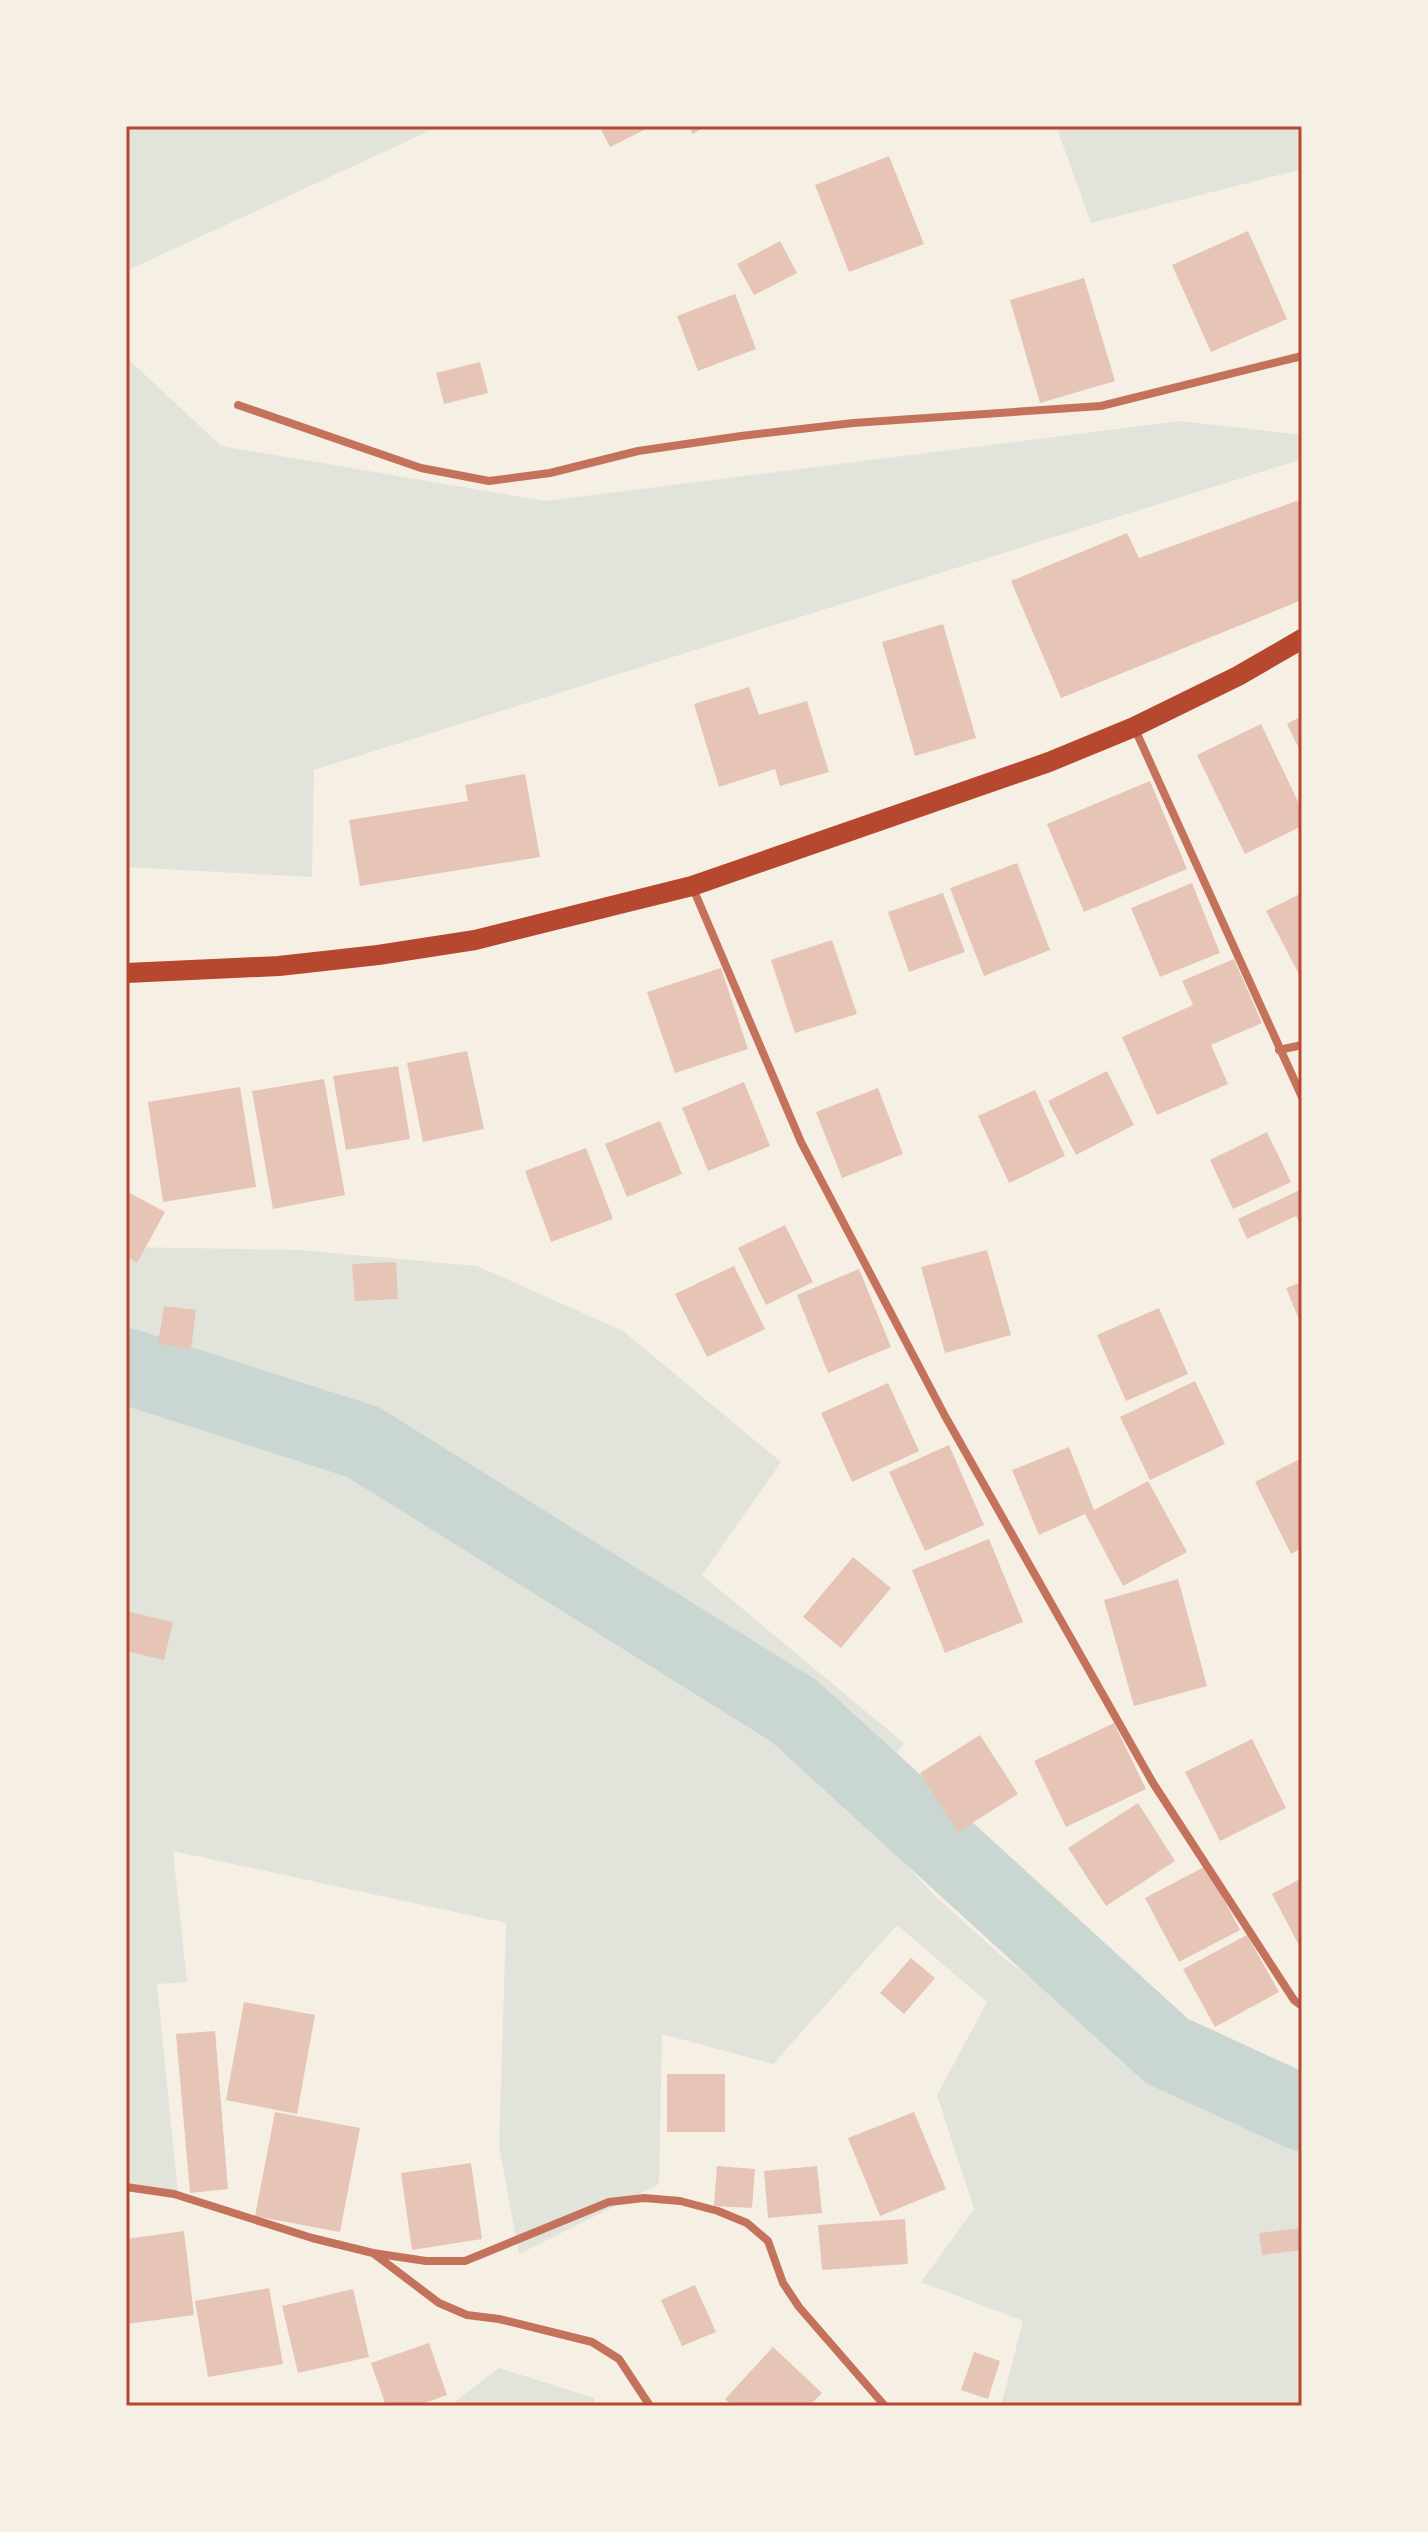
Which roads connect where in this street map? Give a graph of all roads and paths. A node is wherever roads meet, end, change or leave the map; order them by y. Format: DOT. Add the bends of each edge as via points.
graph roads {
  1 [pos="1302,356"];
  2 [pos="238,405"];
  3 [pos="1302,639"];
  4 [pos="1134,727"];
  5 [pos="692,886"];
  6 [pos="126,973"];
  7 [pos="1302,1045"];
  8 [pos="1279,1050"];
  9 [pos="1302,1097"];
  10 [pos="1302,2006"];
  11 [pos="126,2187"];
  12 [pos="373,2253"];
  13 [pos="650,2406"];
  14 [pos="885,2406"];
  1 -- 2 [label="street" via="1101,406 741,436 489,481 421,468"];
  3 -- 4 [label="main road"];
  4 -- 5 [label="main road" via="933,804"];
  4 -- 8 [label="street"];
  5 -- 6 [label="main road" via="475,940 378,955"];
  5 -- 10 [label="street" via="801,1142 945,1416 1153,1783"];
  7 -- 8 [label="street"];
  8 -- 9 [label="street"];
  11 -- 12 [label="street" via="174,2194"];
  12 -- 13 [label="street" via="439,2303 467,2315 592,2342 619,2359"];
  12 -- 14 [label="street" via="465,2261 609,2202 644,2198 718,2211 747,2223 768,2241 783,2283 799,2307"];
}
